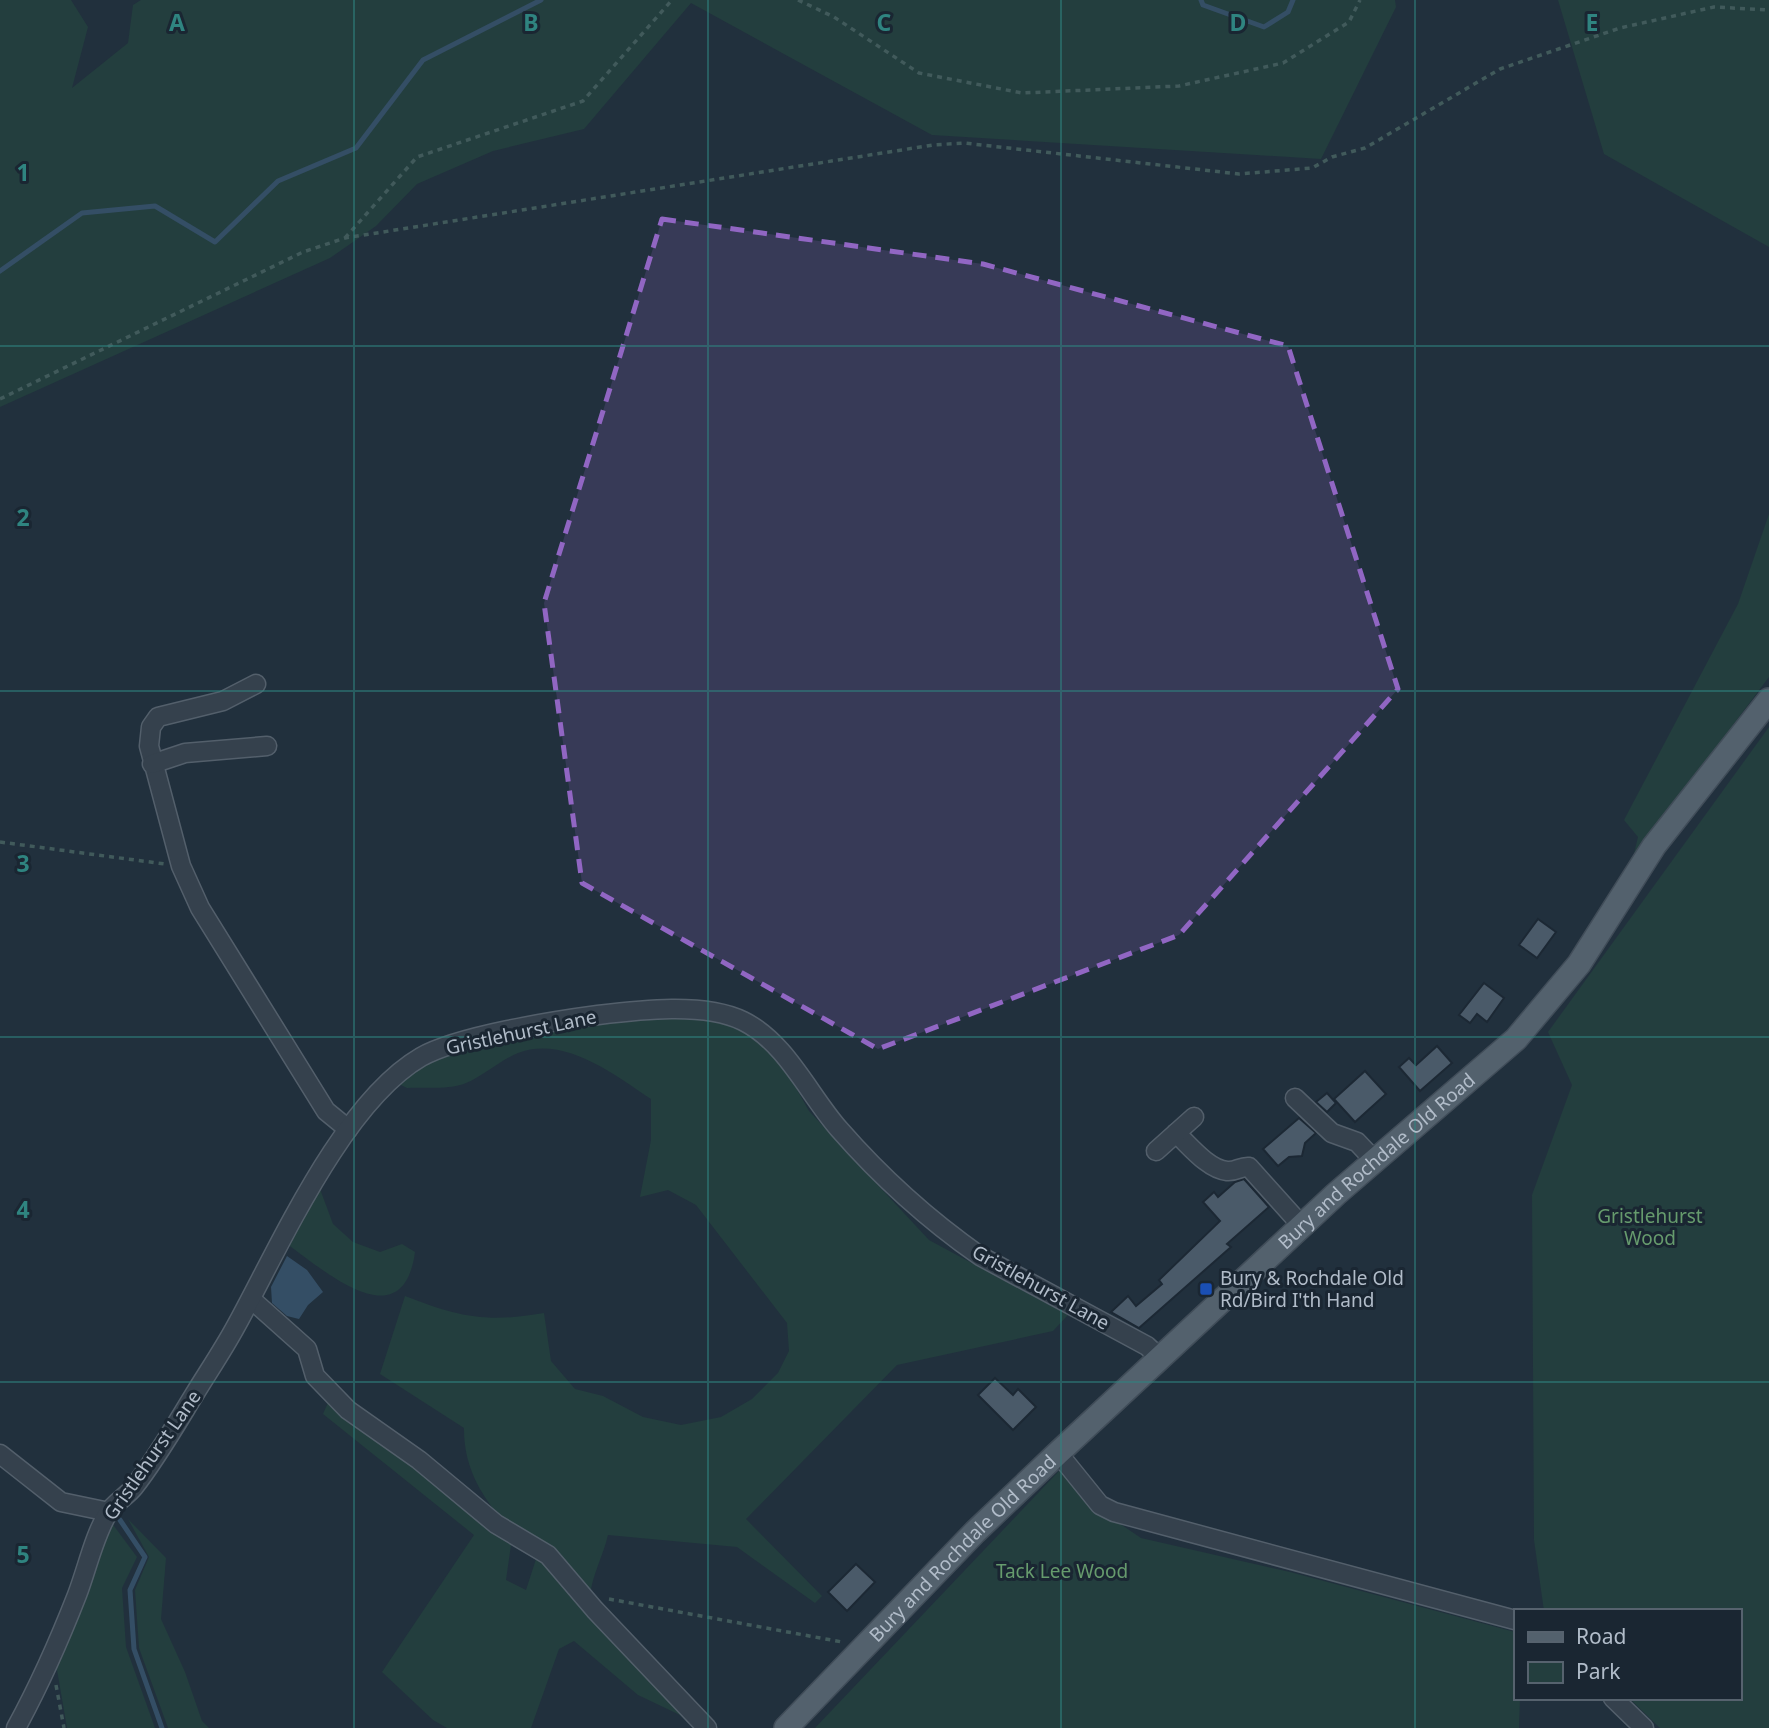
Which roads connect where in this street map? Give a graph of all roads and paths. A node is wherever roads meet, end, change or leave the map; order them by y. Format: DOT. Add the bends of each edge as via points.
graph roads {
  1 [pos="672,0"];
  2 [pos="798,0"];
  3 [pos="1360,0"];
  4 [pos="1769,10"];
  5 [pos="345,238"];
  6 [pos="0,399"];
  7 [pos="256,684"];
  8 [pos="1769,700"];
  9 [pos="267,746"];
  10 [pos="152,764"];
  11 [pos="0,842"];
  12 [pos="181,866"];
  13 [pos="1295,1098"];
  14 [pos="1194,1117"];
  15 [pos="348,1129"];
  16 [pos="1176,1133"];
  17 [pos="1156,1151"];
  18 [pos="1375,1161"];
  19 [pos="1302,1226"];
  20 [pos="251,1299"];
  21 [pos="1160,1358"];
  22 [pos="1058,1453"];
  23 [pos="0,1454"];
  24 [pos="108,1512"];
  25 [pos="582,1594"];
  26 [pos="1514,1620"];
  27 [pos="857,1655"];
  28 [pos="51,1662"];
  29 [pos="1615,1700"];
  30 [pos="16,1728"];
  31 [pos="64,1728"];
  32 [pos="708,1728"];
  33 [pos="786,1728"];
  34 [pos="1644,1728"];
  1 -- 5 [label="path" via="583,101 418,157"];
  2 -- 3 [label="path" via="919,73 1022,93 1179,86 1283,63 1349,22"];
  4 -- 5 [label="path" via="1714,7 1620,28 1512,65 1365,148 1332,157 1312,169 1239,174 964,143 933,145"];
  5 -- 6 [label="path" via="303,252"];
  7 -- 10 [label="street" via="223,701 158,717 149,736"];
  8 -- 18 [label="main road, Bury and Rochdale Old Road" via="1654,846 1549,1002 1516,1039"];
  9 -- 10 [label="street" via="185,753"];
  10 -- 12 [label="street"];
  11 -- 12 [label="path"];
  12 -- 15 [label="street" via="200,908 326,1111"];
  13 -- 18 [label="street" via="1332,1133 1357,1142"];
  14 -- 16 [label="street"];
  15 -- 20 [label="street, Gristlehurst Lane" via="297,1211"];
  15 -- 21 [label="street, Gristlehurst Lane" via="401,1072 439,1049 543,1024 627,1012 733,1016 764,1037 864,1157 957,1240 1147,1346"];
  16 -- 17 [label="street"];
  16 -- 19 [label="street" via="1213,1167 1233,1171 1249,1167"];
  18 -- 19 [label="main road, Bury and Rochdale Old Road"];
  19 -- 21 [label="main road, Bury and Rochdale Old Road"];
  20 -- 24 [label="street, Gristlehurst Lane" via="133,1489"];
  20 -- 25 [label="street" via="307,1349 315,1376 348,1410 419,1460 496,1524 548,1555"];
  21 -- 22 [label="main road, Bury and Rochdale Old Road"];
  22 -- 26 [label="street" via="1100,1505 1114,1512"];
  22 -- 27 [label="main road, Bury and Rochdale Old Road"];
  23 -- 24 [label="street" via="61,1502"];
  24 -- 28 [label="street, Gristlehurst Lane"];
  25 -- 27 [label="path" via="842,1641"];
  25 -- 32 [label="street"];
  27 -- 33 [label="main road, Bury and Rochdale Old Road"];
  28 -- 30 [label="street, Gristlehurst Lane"];
  28 -- 31 [label="path"];
  29 -- 34 [label="street"];
}
